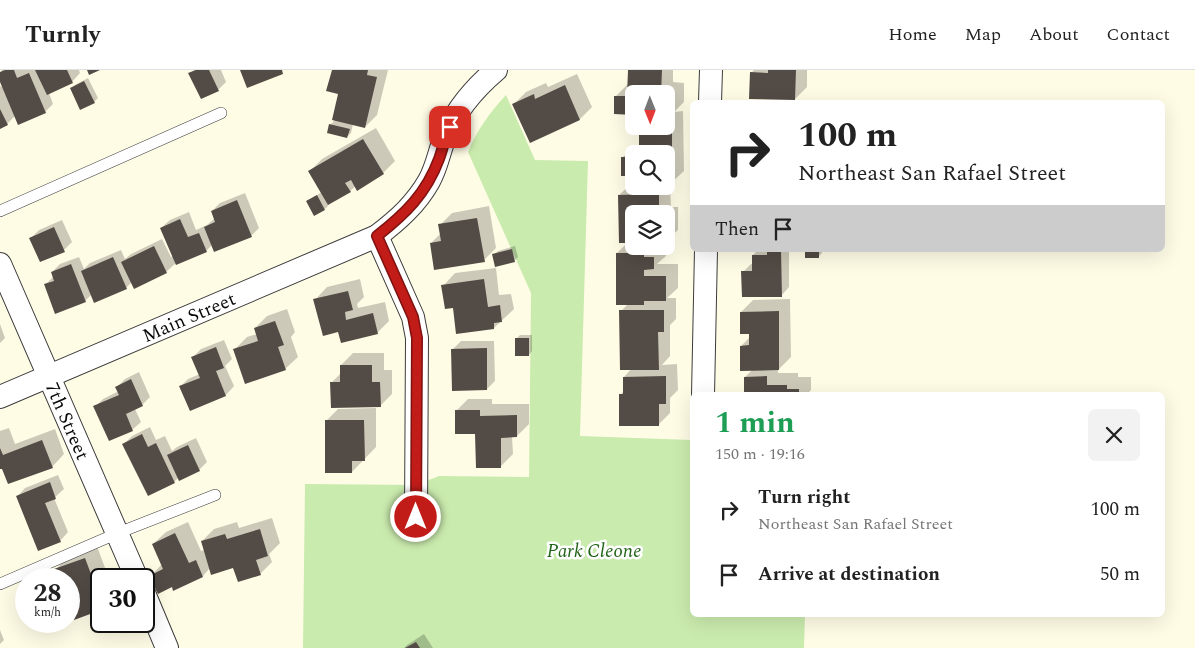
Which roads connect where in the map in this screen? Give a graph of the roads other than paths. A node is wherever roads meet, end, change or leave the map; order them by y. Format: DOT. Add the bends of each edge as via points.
graph roads {
  1 [pos="496,70"];
  2 [pos="711,70"];
  3 [pos="710,100"];
  4 [pos="221,113"];
  5 [pos="0,211"];
  6 [pos="377,236"];
  7 [pos="706,252"];
  8 [pos="0,264"];
  9 [pos="49,375"];
  10 [pos="703,392"];
  11 [pos="0,397"];
  12 [pos="215,494"];
  13 [pos="416,517"];
  14 [pos="118,533"];
  15 [pos="133,568"];
  16 [pos="0,584"];
  17 [pos="155,619"];
  18 [pos="167,648"];
  1 -- 6 [label="street, Main Street" via="469,97 456,116 429,181 416,201"];
  2 -- 3 [label="street"];
  4 -- 5 [label="lane"];
  6 -- 9 [label="street, Main Street"];
  6 -- 13 [label="street" via="413,317 417,338"];
  7 -- 10 [label="street"];
  8 -- 9 [label="street, 7th Street"];
  9 -- 11 [label="street, Main Street"];
  9 -- 14 [label="street, 7th Street"];
  12 -- 14 [label="lane"];
  14 -- 15 [label="street, 7th Street"];
  14 -- 16 [label="lane"];
  17 -- 18 [label="street"];
}
